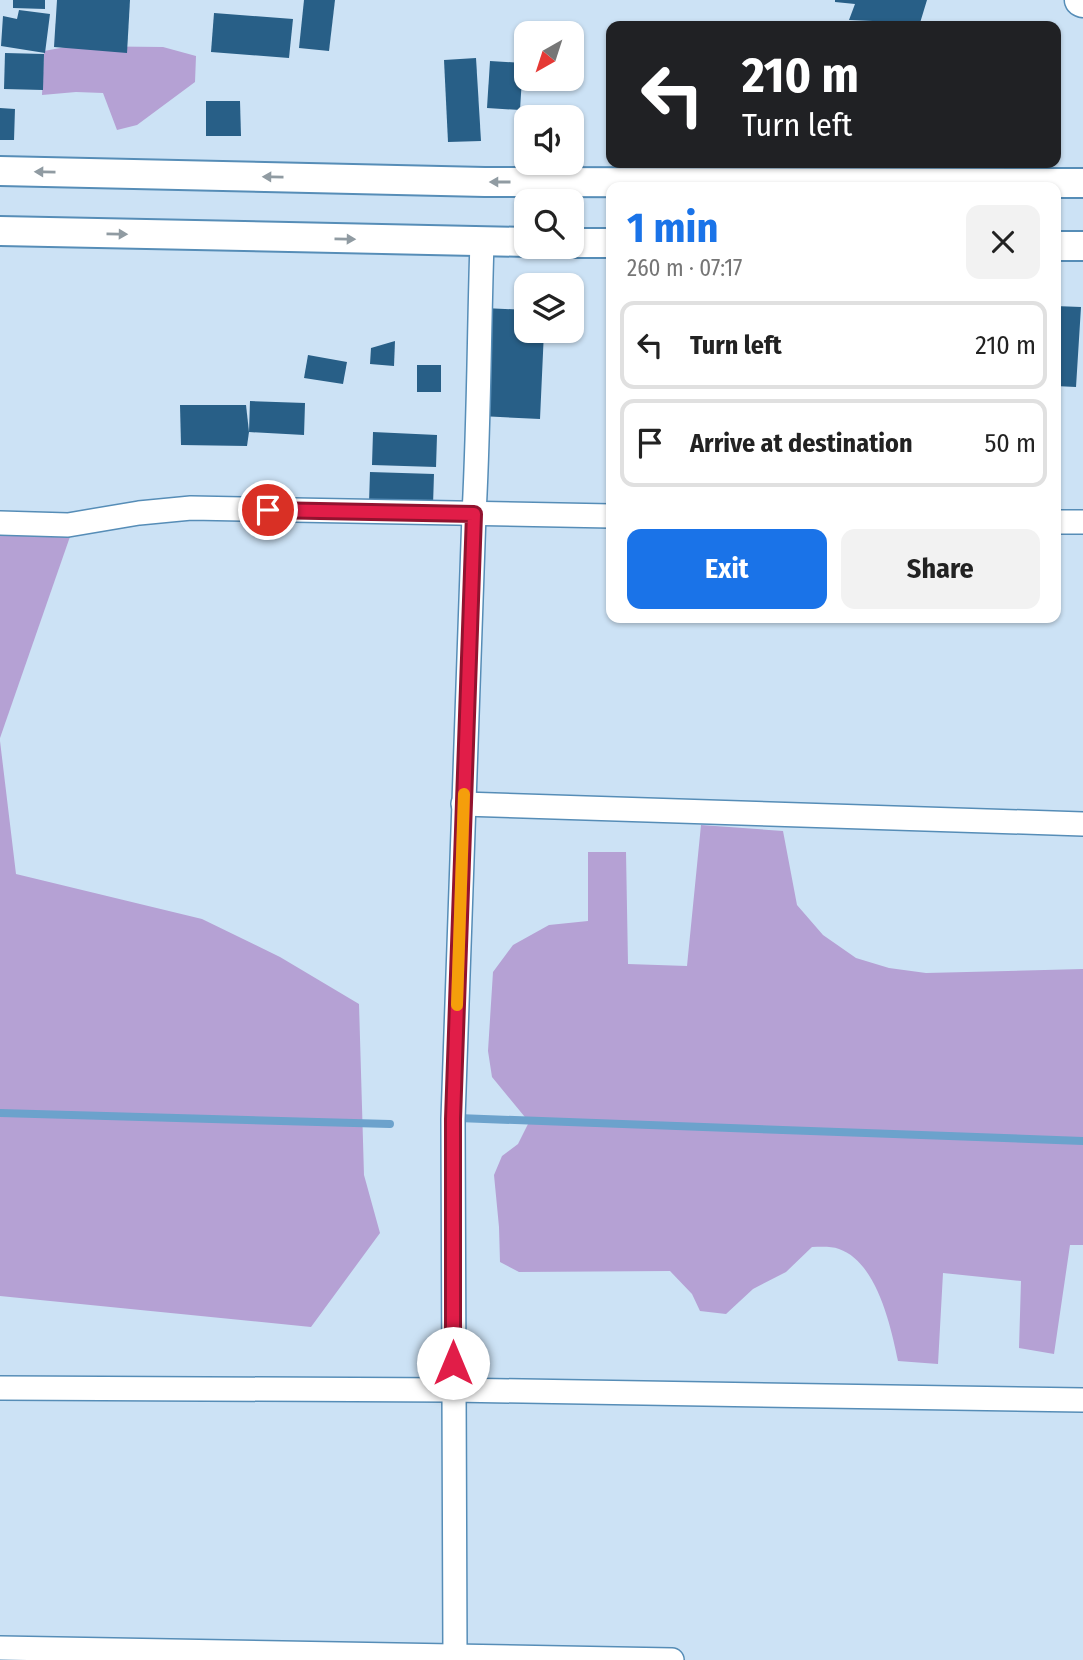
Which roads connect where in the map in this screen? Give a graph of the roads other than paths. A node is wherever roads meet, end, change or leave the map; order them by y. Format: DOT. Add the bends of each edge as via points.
graph roads {
  1 [pos="0,171"];
  2 [pos="606,182"];
  3 [pos="1061,183"];
  4 [pos="1083,183"];
  5 [pos="0,231"];
  6 [pos="482,242"];
  7 [pos="514,242"];
  8 [pos="584,243"];
  9 [pos="606,243"];
  10 [pos="1061,246"];
  11 [pos="1083,246"];
  12 [pos="474,514"];
  13 [pos="606,516"];
  14 [pos="1061,522"];
  15 [pos="1083,522"];
  16 [pos="0,523"];
  17 [pos="463,804"];
  18 [pos="1083,824"];
  19 [pos="0,1388"];
  20 [pos="453,1390"];
  21 [pos="1083,1400"];
  22 [pos="0,1648"];
  23 [pos="455,1656"];
  24 [pos="392,1658"];
  25 [pos="672,1660"];
  2 -- 1 [label="street, one-way"];
  4 -- 3 [label="street, one-way"];
  5 -- 6 [label="street, one-way"];
  6 -- 7 [label="street"];
  6 -- 12 [label="street"];
  8 -- 9 [label="street"];
  10 -- 11 [label="street"];
  12 -- 13 [label="street"];
  12 -- 16 [label="street" via="191,508 68,525"];
  12 -- 17 [label="street"];
  14 -- 15 [label="street"];
  17 -- 18 [label="street"];
  17 -- 20 [label="street" via="453,1119"];
  19 -- 20 [label="street"];
  20 -- 21 [label="street"];
  20 -- 23 [label="street"];
  22 -- 24 [label="street"];
  23 -- 24 [label="street"];
  23 -- 25 [label="street"];
}
